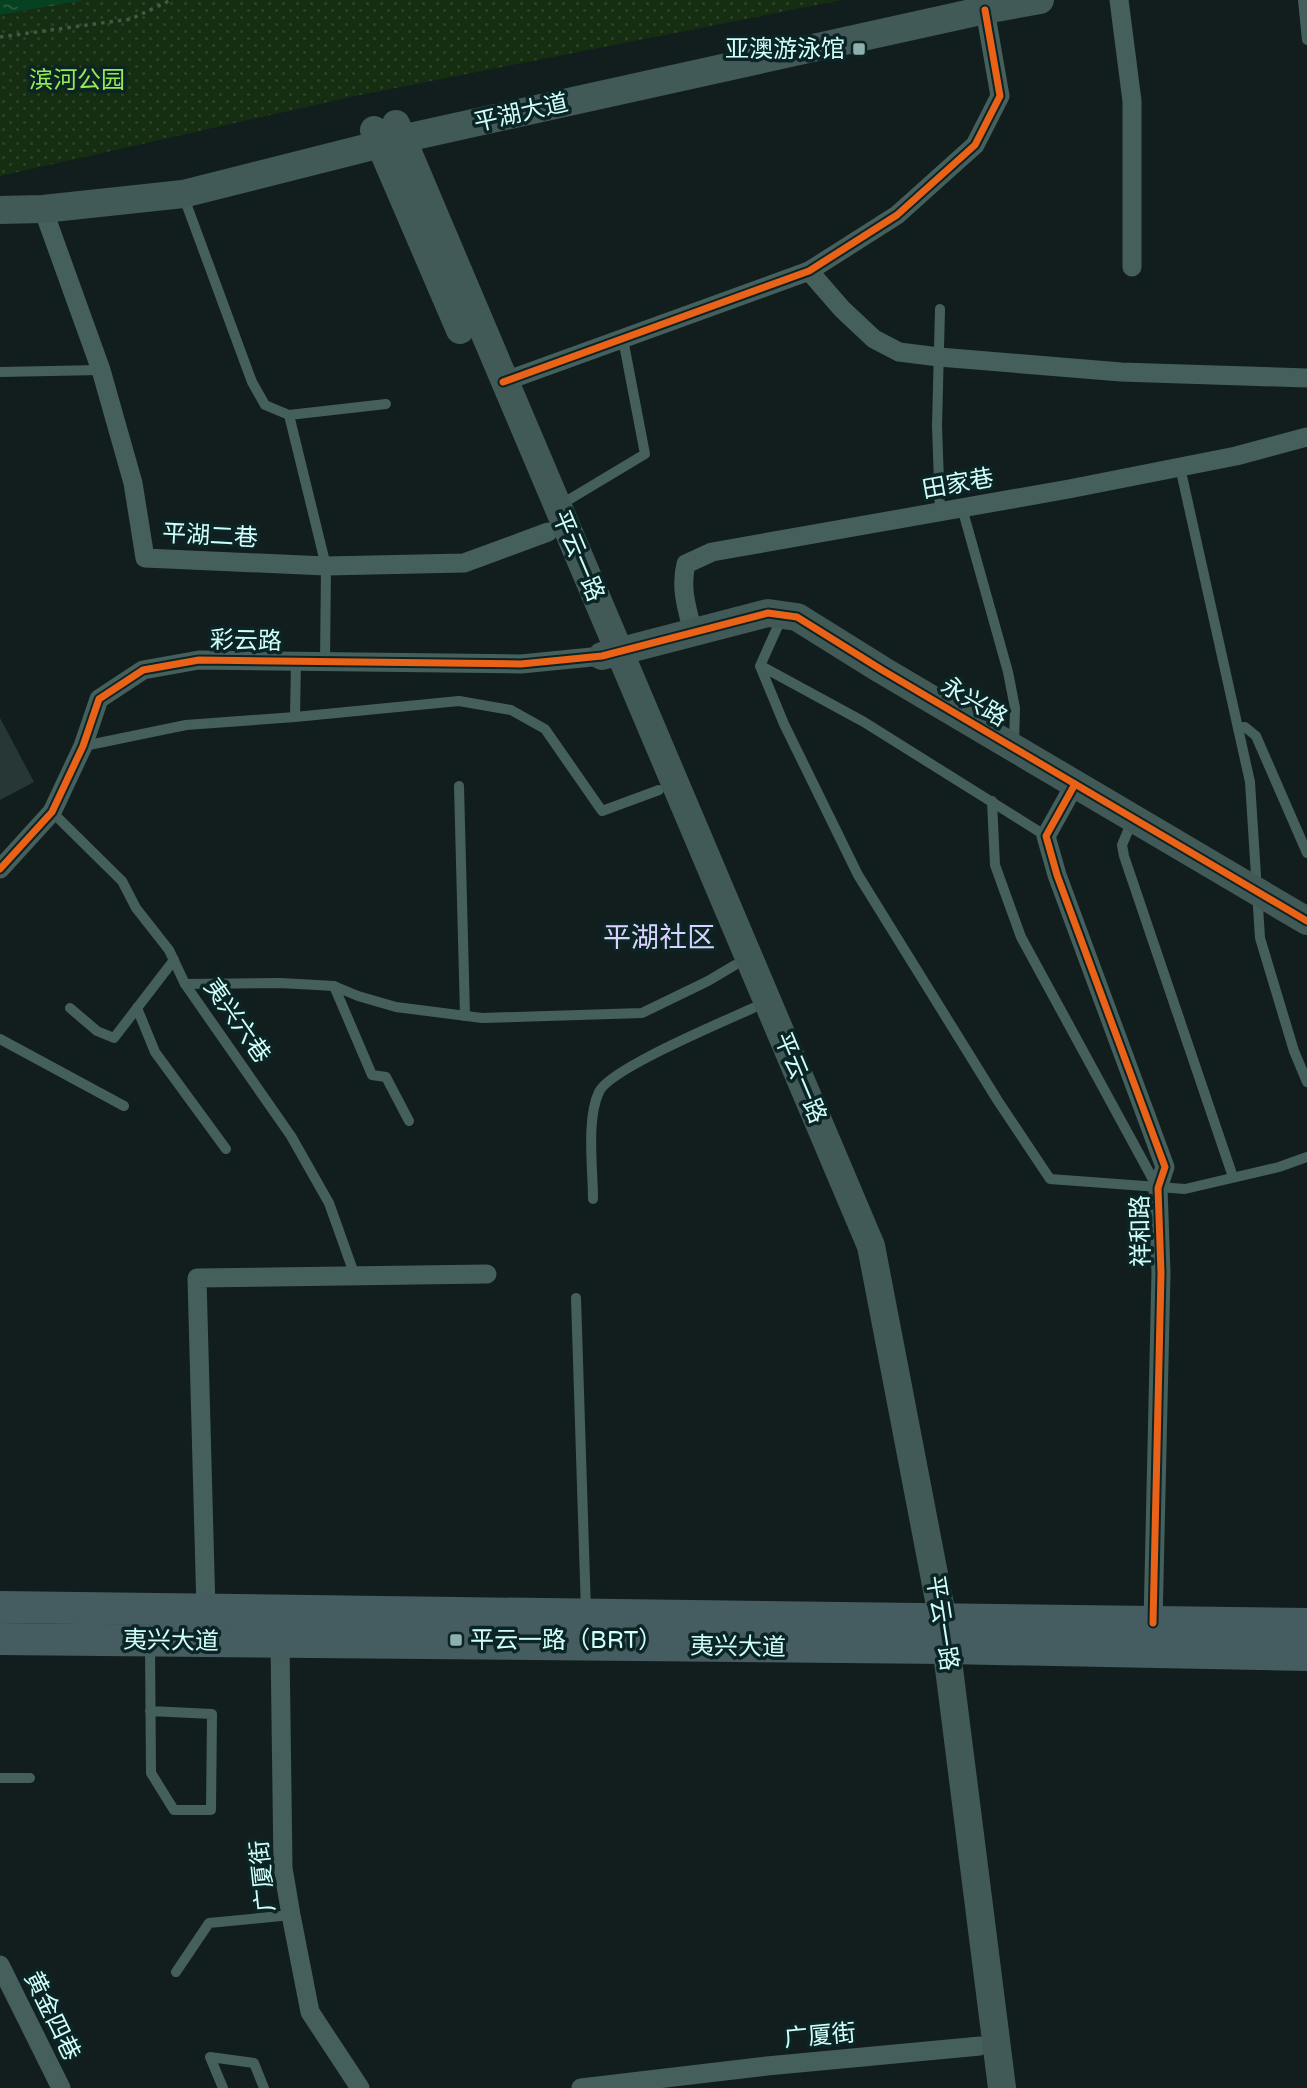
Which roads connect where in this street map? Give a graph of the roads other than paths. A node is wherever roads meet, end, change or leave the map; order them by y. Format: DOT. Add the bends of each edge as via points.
graph roads {
  1 [pos="1040,0"];
  2 [pos="1119,0"];
  3 [pos="1303,0"];
  4 [pos="978,5"];
  5 [pos="1307,40"];
  6 [pos="388,134"];
  7 [pos="183,194"];
  8 [pos="0,197"];
  9 [pos="43,209"];
  10 [pos="0,210"];
  11 [pos="1132,267"];
  12 [pos="809,271"];
  13 [pos="940,309"];
  14 [pos="623,339"];
  15 [pos="939,358"];
  16 [pos="101,370"];
  17 [pos="0,372"];
  18 [pos="1307,378"];
  19 [pos="503,382"];
  20 [pos="386,404"];
  21 [pos="289,415"];
  22 [pos="1307,437"];
  23 [pos="1180,467"];
  24 [pos="962,508"];
  25 [pos="940,512"];
  26 [pos="552,519"];
  27 [pos="326,566"];
  28 [pos="783,615"];
  29 [pos="693,632"];
  30 [pos="610,654"];
  31 [pos="296,661"];
  32 [pos="325,662"];
  33 [pos="760,666"];
  34 [pos="295,717"];
  35 [pos="1238,728"];
  36 [pos="83,746"];
  37 [pos="1014,748"];
  38 [pos="1075,784"];
  39 [pos="459,786"];
  40 [pos="659,790"];
  41 [pos="992,801"];
  42 [pos="52,811"];
  43 [pos="1133,818"];
  44 [pos="1046,835"];
  45 [pos="1307,853"];
  46 [pos="0,869"];
  47 [pos="1257,892"];
  48 [pos="1307,921"];
  49 [pos="174,960"];
  50 [pos="734,965"];
  51 [pos="185,984"];
  52 [pos="334,986"];
  53 [pos="69,1008"];
  54 [pos="138,1008"];
  55 [pos="753,1008"];
  56 [pos="465,1016"];
  57 [pos="0,1039"];
  58 [pos="1307,1082"];
  59 [pos="124,1106"];
  60 [pos="409,1121"];
  61 [pos="226,1149"];
  62 [pos="1307,1157"];
  63 [pos="1233,1177"];
  64 [pos="1158,1188"];
  65 [pos="593,1199"];
  66 [pos="487,1273"];
  67 [pos="355,1276"];
  68 [pos="576,1298"];
  69 [pos="0,1607"];
  70 [pos="206,1610"];
  71 [pos="586,1615"];
  72 [pos="1153,1623"];
  73 [pos="1307,1624"];
  74 [pos="937,1634"];
  75 [pos="0,1639"];
  76 [pos="150,1641"];
  77 [pos="280,1643"];
  78 [pos="1307,1655"];
  79 [pos="150,1711"];
  80 [pos="0,1778"];
  81 [pos="30,1778"];
  82 [pos="291,1915"];
  83 [pos="0,1965"];
  84 [pos="176,1972"];
  85 [pos="980,2046"];
  86 [pos="61,2088"];
  87 [pos="223,2088"];
  88 [pos="264,2088"];
  89 [pos="359,2088"];
  90 [pos="581,2088"];
  91 [pos="986,2088"];
  92 [pos="1002,2088"];
  1 -- 4 [label="main road, 平湖大道"];
  2 -- 11 [label="street" via="1132,101"];
  3 -- 5 [label="lane"];
  4 -- 6 [label="main road, 平湖大道"];
  4 -- 12 [label="street" via="1000,96 975,145 897,215"];
  6 -- 7 [label="main road, 平湖大道"];
  6 -- 8 [label="main road, 平湖大道" via="180,180"];
  6 -- 19 [label="main road, 平云一路"];
  6 -- 26 [label="main road, 平云一路"];
  7 -- 9 [label="main road, 平湖大道"];
  7 -- 21 [label="lane" via="252,382 265,405"];
  9 -- 10 [label="main road, 平湖大道"];
  9 -- 16 [label="street, 平湖二巷"];
  12 -- 14 [label="street"];
  12 -- 15 [label="street" via="874,339 899,352"];
  13 -- 15 [label="lane"];
  14 -- 19 [label="street"];
  14 -- 26 [label="lane" via="645,454"];
  15 -- 18 [label="street" via="1121,372"];
  15 -- 25 [label="lane"];
  16 -- 17 [label="lane"];
  16 -- 27 [label="street, 平湖二巷" via="133,483 145,558"];
  19 -- 26 [label="main road, 平云一路"];
  20 -- 21 [label="lane"];
  21 -- 27 [label="lane"];
  22 -- 23 [label="street, 田家巷"];
  23 -- 24 [label="street, 田家巷"];
  23 -- 35 [label="lane"];
  24 -- 25 [label="street, 田家巷"];
  24 -- 37 [label="lane" via="1008,672 1015,708"];
  25 -- 29 [label="street, 田家巷" via="712,552 687,564 682,578"];
  26 -- 27 [label="street, 平湖二巷" via="464,563"];
  26 -- 30 [label="main road, 平云一路"];
  27 -- 32 [label="lane"];
  28 -- 29 [label="main road, 永兴路" via="768,612"];
  28 -- 33 [label="lane"];
  28 -- 37 [label="main road, 永兴路" via="797,617"];
  29 -- 30 [label="main road, 永兴路"];
  30 -- 32 [label="street, 彩云路" via="521,664"];
  30 -- 40 [label="main road, 平云一路"];
  30 -- 74 [label="main road, 平云一路" via="871,1245"];
  31 -- 32 [label="street, 彩云路"];
  31 -- 34 [label="lane"];
  31 -- 36 [label="street, 彩云路" via="199,660 143,670 99,699"];
  33 -- 41 [label="lane" via="864,722"];
  33 -- 64 [label="lane" via="858,875 1050,1179"];
  34 -- 36 [label="lane" via="186,725"];
  34 -- 40 [label="lane" via="458,701 511,710 545,729 602,811"];
  35 -- 45 [label="lane" via="1245,727 1256,736"];
  35 -- 47 [label="lane" via="1250,782"];
  36 -- 42 [label="street, 彩云路"];
  37 -- 38 [label="main road, 永兴路"];
  38 -- 43 [label="main road, 永兴路"];
  38 -- 44 [label="street"];
  39 -- 56 [label="lane"];
  40 -- 50 [label="main road, 平云一路"];
  41 -- 44 [label="lane"];
  41 -- 64 [label="lane" via="995,865 1021,937"];
  42 -- 46 [label="street, 彩云路"];
  42 -- 49 [label="lane, 夷兴六巷" via="122,881 135,908"];
  43 -- 47 [label="main road, 永兴路"];
  43 -- 63 [label="lane" via="1122,845 1124,856"];
  44 -- 64 [label="street, 祥和路" via="1165,1167"];
  47 -- 48 [label="main road, 永兴路"];
  47 -- 58 [label="lane" via="1261,938"];
  49 -- 51 [label="lane, 夷兴六巷"];
  49 -- 54 [label="lane"];
  50 -- 55 [label="main road, 平云一路"];
  50 -- 56 [label="lane" via="642,1013"];
  51 -- 52 [label="lane"];
  51 -- 67 [label="lane, 夷兴六巷" via="291,1136 329,1203"];
  52 -- 56 [label="lane" via="396,1007"];
  52 -- 60 [label="lane" via="372,1075 386,1077"];
  53 -- 54 [label="lane" via="97,1031 114,1038"];
  54 -- 61 [label="lane" via="155,1052"];
  55 -- 65 [label="lane" via="622,1071 599,1090 592,1121"];
  55 -- 74 [label="main road, 平云一路" via="856,1246"];
  57 -- 59 [label="lane"];
  62 -- 63 [label="lane"];
  63 -- 64 [label="lane" via="1185,1189"];
  64 -- 72 [label="street, 祥和路" via="1161,1273"];
  66 -- 67 [label="street"];
  67 -- 70 [label="street" via="197,1278"];
  68 -- 71 [label="lane"];
  69 -- 70 [label="main road, 夷兴大道"];
  70 -- 71 [label="main road, 夷兴大道"];
  71 -- 74 [label="main road, 夷兴大道"];
  72 -- 73 [label="main road, 夷兴大道"];
  72 -- 74 [label="main road, 夷兴大道"];
  74 -- 77 [label="main road, 夷兴大道"];
  74 -- 78 [label="main road, 夷兴大道"];
  74 -- 85 [label="main road, 平云一路"];
  74 -- 92 [label="main road, 平云一路"];
  75 -- 76 [label="main road, 夷兴大道"];
  76 -- 77 [label="main road, 夷兴大道"];
  76 -- 79 [label="lane"];
  77 -- 82 [label="street, 广厦街" via="283,1868"];
  79 -- 79 [label="lane" via="151,1773 174,1810 211,1810 212,1714"];
  80 -- 81 [label="lane"];
  82 -- 84 [label="lane" via="209,1923"];
  82 -- 89 [label="street, 广厦街" via="310,2012"];
  83 -- 86 [label="street, 黄金四巷"];
  85 -- 90 [label="street, 广厦街"];
  85 -- 91 [label="main road, 平云一路"];
  87 -- 88 [label="lane" via="210,2057 254,2063"];
}
